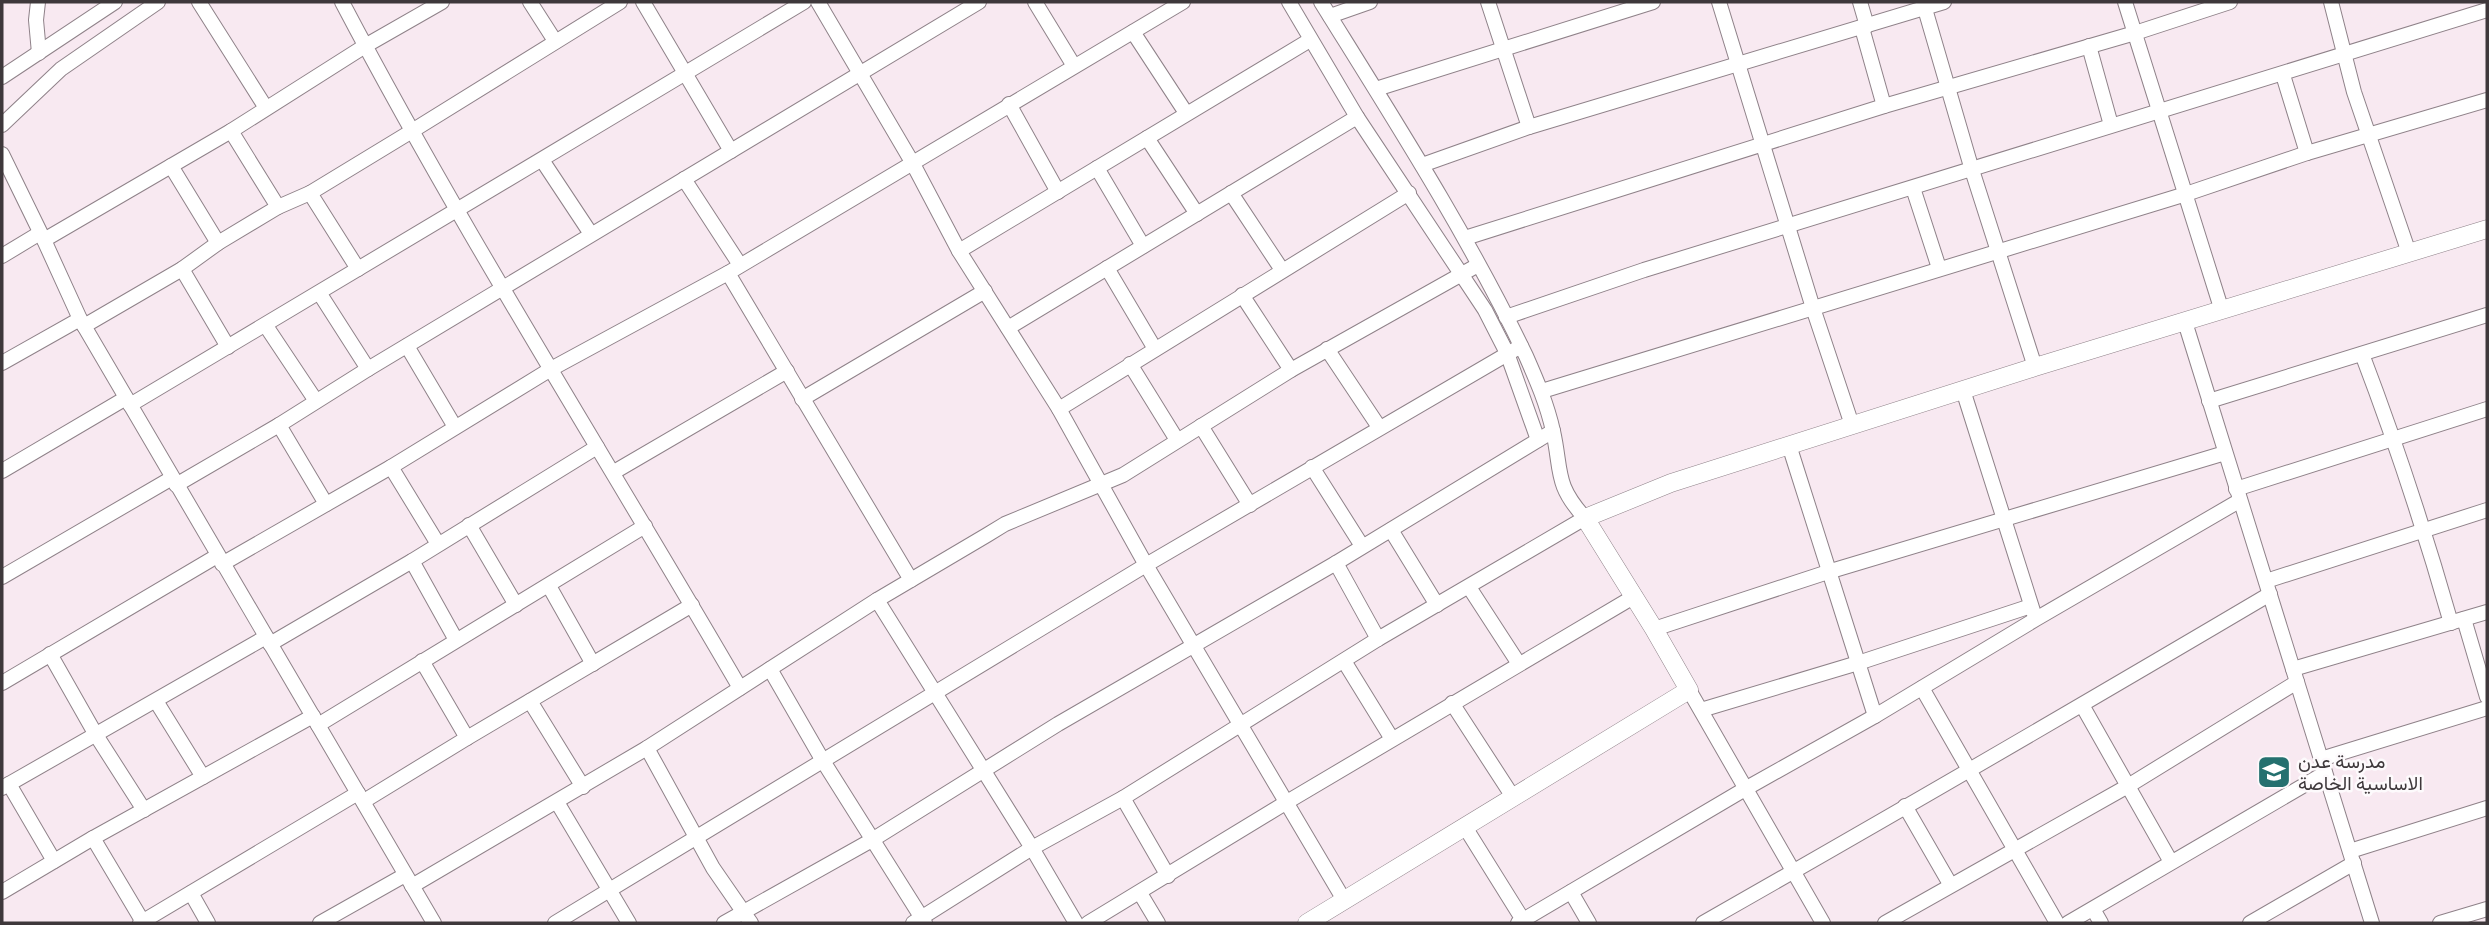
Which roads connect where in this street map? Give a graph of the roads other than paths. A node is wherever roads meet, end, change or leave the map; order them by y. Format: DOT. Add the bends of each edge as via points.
graph roads {
  1 [pos="38,2"];
  2 [pos="115,2"];
  3 [pos="158,2"];
  4 [pos="199,2"];
  5 [pos="342,2"];
  6 [pos="442,2"];
  7 [pos="530,2"];
  8 [pos="620,2"];
  9 [pos="643,2"];
  10 [pos="804,2"];
  11 [pos="818,2"];
  12 [pos="1035,2"];
  13 [pos="1183,2"];
  14 [pos="1289,2"];
  15 [pos="1321,2"];
  16 [pos="1370,2"];
  17 [pos="1488,2"];
  18 [pos="1653,2"];
  19 [pos="1719,2"];
  20 [pos="1860,2"];
  21 [pos="1944,2"];
  22 [pos="2125,2"];
  23 [pos="2230,2"];
  24 [pos="2331,2"];
  25 [pos="970,4"];
  26 [pos="1924,5"];
  27 [pos="2487,10"];
  28 [pos="1330,16"];
  29 [pos="1864,27"];
  30 [pos="1133,32"];
  31 [pos="2135,33"];
  32 [pos="1310,40"];
  33 [pos="555,41"];
  34 [pos="365,46"];
  35 [pos="2089,46"];
  36 [pos="1503,48"];
  37 [pos="39,53"];
  38 [pos="2345,56"];
  39 [pos="1739,64"];
  40 [pos="1074,66"];
  41 [pos="686,72"];
  42 [pos="859,74"];
  43 [pos="2283,75"];
  44 [pos="2,76"];
  45 [pos="1948,88"];
  46 [pos="1376,89"];
  47 [pos="2487,100"];
  48 [pos="1009,104"];
  49 [pos="1884,106"];
  50 [pos="266,108"];
  51 [pos="2158,111"];
  52 [pos="1186,113"];
  53 [pos="1357,117"];
  54 [pos="2,125"];
  55 [pos="2111,125"];
  56 [pos="1529,127"];
  57 [pos="231,131"];
  58 [pos="412,131"];
  59 [pos="2369,135"];
  60 [pos="1147,138"];
  61 [pos="1763,146"];
  62 [pos="731,151"];
  63 [pos="2307,153"];
  64 [pos="2,154"];
  65 [pos="542,160"];
  66 [pos="912,162"];
  67 [pos="1422,165"];
  68 [pos="171,166"];
  69 [pos="1097,168"];
  70 [pos="1972,170"];
  71 [pos="684,179"];
  72 [pos="1913,188"];
  73 [pos="1058,192"];
  74 [pos="310,193"];
  75 [pos="1231,193"];
  76 [pos="1409,193"];
  77 [pos="2186,194"];
  78 [pos="278,207"];
  79 [pos="456,209"];
  80 [pos="1197,214"];
  81 [pos="1789,227"];
  82 [pos="2487,229"];
  83 [pos="591,234"];
  84 [pos="42,237"];
  85 [pos="1465,237"];
  86 [pos="218,243"];
  87 [pos="1143,246"];
  88 [pos="1997,250"];
  89 [pos="960,251"];
  90 [pos="2409,253"];
  91 [pos="2,256"];
  92 [pos="1478,265"];
  93 [pos="1107,268"];
  94 [pos="1939,268"];
  95 [pos="358,269"];
  96 [pos="734,269"];
  97 [pos="182,270"];
  98 [pos="1282,270"];
  99 [pos="1462,274"];
  100 [pos="504,289"];
  101 [pos="985,291"];
  102 [pos="320,294"];
  103 [pos="1242,295"];
  104 [pos="1813,308"];
  105 [pos="2222,311"];
  106 [pos="2487,314"];
  107 [pos="1506,317"];
  108 [pos="2185,322"];
  109 [pos="82,323"];
  110 [pos="266,326"];
  111 [pos="1008,328"];
  112 [pos="407,346"];
  113 [pos="1521,346"];
  114 [pos="228,347"];
  115 [pos="1155,349"];
  116 [pos="1327,349"];
  117 [pos="1507,353"];
  118 [pos="2362,354"];
  119 [pos="2,363"];
  120 [pos="1130,365"];
  121 [pos="2035,367"];
  122 [pos="368,369"];
  123 [pos="551,369"];
  124 [pos="1291,370"];
  125 [pos="786,371"];
  126 [pos="1963,390"];
  127 [pos="1542,391"];
  128 [pos="802,399"];
  129 [pos="128,401"];
  130 [pos="316,401"];
  131 [pos="2209,401"];
  132 [pos="1059,409"];
  133 [pos="2487,410"];
  134 [pos="279,425"];
  135 [pos="1852,425"];
  136 [pos="1201,426"];
  137 [pos="455,427"];
  138 [pos="1379,427"];
  139 [pos="1553,431"];
  140 [pos="2394,438"];
  141 [pos="1177,440"];
  142 [pos="1538,440"];
  143 [pos="1789,445"];
  144 [pos="597,447"];
  145 [pos="2225,453"];
  146 [pos="391,467"];
  147 [pos="1312,467"];
  148 [pos="2,471"];
  149 [pos="614,472"];
  150 [pos="174,482"];
  151 [pos="1102,484"];
  152 [pos="2238,495"];
  153 [pos="326,504"];
  154 [pos="1250,505"];
  155 [pos="2487,510"];
  156 [pos="1585,518"];
  157 [pos="2005,519"];
  158 [pos="469,525"];
  159 [pos="645,526"];
  160 [pos="2424,529"];
  161 [pos="1391,530"];
  162 [pos="438,544"];
  163 [pos="1362,546"];
  164 [pos="220,560"];
  165 [pos="412,561"];
  166 [pos="1336,563"];
  167 [pos="1146,565"];
  168 [pos="1831,571"];
  169 [pos="2,575"];
  170 [pos="911,580"];
  171 [pos="549,586"];
  172 [pos="1469,587"];
  173 [pos="2268,588"];
  174 [pos="1635,596"];
  175 [pos="877,600"];
  176 [pos="516,605"];
  177 [pos="692,605"];
  178 [pos="1437,605"];
  179 [pos="2033,612"];
  180 [pos="2487,612"];
  181 [pos="2457,621"];
  182 [pos="1654,629"];
  183 [pos="1378,639"];
  184 [pos="268,640"];
  185 [pos="456,640"];
  186 [pos="1194,646"];
  187 [pos="50,654"];
  188 [pos="422,660"];
  189 [pos="1344,661"];
  190 [pos="1858,663"];
  191 [pos="593,664"];
  192 [pos="1519,664"];
  193 [pos="770,668"];
  194 [pos="2295,676"];
  195 [pos="3,680"];
  196 [pos="740,688"];
  197 [pos="1922,688"];
  198 [pos="1689,690"];
  199 [pos="936,694"];
  200 [pos="2487,697"];
  201 [pos="156,701"];
  202 [pos="530,701"];
  203 [pos="1452,703"];
  204 [pos="2082,705"];
  205 [pos="2487,708"];
  206 [pos="1701,710"];
  207 [pos="1875,716"];
  208 [pos="315,720"];
  209 [pos="1242,724"];
  210 [pos="96,735"];
  211 [pos="467,738"];
  212 [pos="1392,739"];
  213 [pos="647,748"];
  214 [pos="823,761"];
  215 [pos="2323,766"];
  216 [pos="1968,769"];
  217 [pos="984,770"];
  218 [pos="203,777"];
  219 [pos="6,786"];
  220 [pos="2128,786"];
  221 [pos="583,787"];
  222 [pos="1745,789"];
  223 [pos="361,797"];
  224 [pos="1513,797"];
  225 [pos="1124,798"];
  226 [pos="557,802"];
  227 [pos="1287,802"];
  228 [pos="1905,807"];
  229 [pos="2487,808"];
  230 [pos="144,810"];
  231 [pos="1465,827"];
  232 [pos="93,838"];
  233 [pos="697,839"];
  234 [pos="872,840"];
  235 [pos="1032,848"];
  236 [pos="2015,849"];
  237 [pos="2352,857"];
  238 [pos="54,861"];
  239 [pos="2171,862"];
  240 [pos="1793,872"];
  241 [pos="1168,876"];
  242 [pos="408,881"];
  243 [pos="1950,884"];
  244 [pos="609,889"];
  245 [pos="2,892"];
  246 [pos="1571,892"];
  247 [pos="191,893"];
  248 [pos="1140,893"];
  249 [pos="1344,900"];
  250 [pos="2093,909"];
  251 [pos="2487,909"];
  252 [pos="747,917"];
  253 [pos="142,922"];
  254 [pos="920,922"];
  255 [pos="1520,922"];
  256 [pos="208,923"];
  257 [pos="320,923"];
  258 [pos="434,923"];
  259 [pos="555,923"];
  260 [pos="629,923"];
  261 [pos="724,923"];
  262 [pos="1076,923"];
  263 [pos="1088,923"];
  264 [pos="1157,923"];
  265 [pos="1307,923"];
  266 [pos="1589,923"];
  267 [pos="1703,923"];
  268 [pos="1823,923"];
  269 [pos="1885,923"];
  270 [pos="2057,923"];
  271 [pos="2068,923"];
  272 [pos="2101,923"];
  273 [pos="2250,923"];
  274 [pos="2372,923"];
  275 [pos="2440,923"];
  1 -- 37 [label="street"];
  2 -- 37 [label="street"];
  3 -- 54 [label="street" via="61,69"];
  4 -- 50 [label="street"];
  5 -- 34 [label="street"];
  6 -- 34 [label="street"];
  7 -- 33 [label="street"];
  8 -- 33 [label="street"];
  9 -- 41 [label="street"];
  10 -- 41 [label="street"];
  11 -- 42 [label="street"];
  12 -- 40 [label="street"];
  13 -- 30 [label="street"];
  14 -- 32 [label="street"];
  15 -- 28 [label="street"];
  16 -- 28 [label="street"];
  17 -- 36 [label="street"];
  18 -- 36 [label="street"];
  19 -- 39 [label="street"];
  20 -- 29 [label="street"];
  21 -- 26 [label="street"];
  22 -- 31 [label="street"];
  23 -- 31 [label="street"];
  24 -- 38 [label="street"];
  25 -- 42 [label="street"];
  26 -- 29 [label="street"];
  26 -- 45 [label="street"];
  27 -- 38 [label="street"];
  28 -- 46 [label="street"];
  29 -- 39 [label="street"];
  29 -- 49 [label="street"];
  30 -- 40 [label="street"];
  30 -- 52 [label="street"];
  31 -- 35 [label="street"];
  31 -- 51 [label="street"];
  32 -- 52 [label="street"];
  32 -- 53 [label="street"];
  33 -- 58 [label="street"];
  34 -- 50 [label="street"];
  34 -- 58 [label="street"];
  35 -- 45 [label="street"];
  35 -- 55 [label="street"];
  36 -- 46 [label="street"];
  36 -- 56 [label="street"];
  37 -- 44 [label="street"];
  38 -- 43 [label="street"];
  38 -- 59 [label="street"];
  39 -- 56 [label="street"];
  39 -- 61 [label="street"];
  40 -- 48 [label="street"];
  41 -- 62 [label="street"];
  41 -- 65 [label="street"];
  42 -- 62 [label="street"];
  42 -- 66 [label="street"];
  43 -- 51 [label="street"];
  43 -- 63 [label="street"];
  45 -- 49 [label="street"];
  45 -- 70 [label="street"];
  46 -- 67 [label="street"];
  47 -- 59 [label="street"];
  48 -- 66 [label="street"];
  48 -- 73 [label="street"];
  49 -- 61 [label="street"];
  50 -- 57 [label="street"];
  51 -- 55 [label="street"];
  51 -- 77 [label="street"];
  52 -- 60 [label="street"];
  53 -- 75 [label="street"];
  53 -- 76 [label="street"];
  55 -- 70 [label="street"];
  56 -- 67 [label="street"];
  57 -- 68 [label="street"];
  57 -- 78 [label="street"];
  58 -- 74 [label="street"];
  58 -- 79 [label="street"];
  59 -- 63 [label="street"];
  59 -- 90 [label="street"];
  60 -- 69 [label="street"];
  60 -- 80 [label="street"];
  61 -- 81 [label="street"];
  61 -- 85 [label="street"];
  62 -- 71 [label="street"];
  63 -- 77 [label="street"];
  64 -- 84 [label="street"];
  65 -- 79 [label="street"];
  65 -- 83 [label="street"];
  66 -- 89 [label="street"];
  66 -- 96 [label="street"];
  67 -- 85 [label="street"];
  68 -- 84 [label="street"];
  68 -- 86 [label="street"];
  69 -- 73 [label="street"];
  69 -- 87 [label="street"];
  70 -- 72 [label="street"];
  70 -- 88 [label="street"];
  71 -- 83 [label="street"];
  71 -- 96 [label="street"];
  72 -- 81 [label="street"];
  72 -- 94 [label="street"];
  73 -- 89 [label="street"];
  74 -- 78 [label="street"];
  74 -- 95 [label="street"];
  75 -- 80 [label="street"];
  75 -- 98 [label="street"];
  76 -- 98 [label="street"];
  76 -- 99 [label="street"];
  77 -- 88 [label="street"];
  77 -- 105 [label="street"];
  78 -- 86 [label="street"];
  79 -- 95 [label="street"];
  79 -- 100 [label="street"];
  80 -- 87 [label="street"];
  81 -- 104 [label="street"];
  81 -- 107 [label="street"];
  82 -- 90 [label="main road"];
  83 -- 100 [label="street"];
  84 -- 91 [label="street"];
  84 -- 109 [label="street"];
  85 -- 92 [label="street"];
  86 -- 97 [label="street"];
  87 -- 93 [label="street"];
  88 -- 94 [label="street"];
  88 -- 121 [label="street"];
  89 -- 101 [label="street"];
  90 -- 105 [label="main road"];
  92 -- 99 [label="street"];
  92 -- 107 [label="street"];
  93 -- 111 [label="street"];
  93 -- 115 [label="street"];
  94 -- 104 [label="street"];
  95 -- 102 [label="street"];
  96 -- 123 [label="street"];
  96 -- 125 [label="street"];
  97 -- 109 [label="street"];
  97 -- 114 [label="street"];
  98 -- 103 [label="street"];
  99 -- 116 [label="street"];
  99 -- 117 [label="street"];
  100 -- 112 [label="street"];
  100 -- 123 [label="street"];
  101 -- 111 [label="street"];
  101 -- 128 [label="street"];
  102 -- 110 [label="street"];
  102 -- 122 [label="street"];
  103 -- 115 [label="street"];
  103 -- 124 [label="street"];
  104 -- 127 [label="street"];
  104 -- 135 [label="street"];
  105 -- 108 [label="main road"];
  106 -- 118 [label="street"];
  107 -- 113 [label="street"];
  108 -- 121 [label="main road"];
  108 -- 131 [label="street"];
  109 -- 119 [label="street"];
  109 -- 129 [label="street"];
  110 -- 114 [label="street"];
  110 -- 130 [label="street"];
  111 -- 132 [label="street"];
  112 -- 122 [label="street"];
  112 -- 137 [label="street"];
  113 -- 117 [label="street"];
  113 -- 127 [label="street"];
  114 -- 129 [label="street"];
  115 -- 120 [label="street"];
  116 -- 124 [label="street"];
  116 -- 138 [label="street"];
  117 -- 138 [label="street"];
  117 -- 142 [label="street"];
  118 -- 131 [label="street"];
  118 -- 140 [label="street"];
  120 -- 132 [label="street"];
  120 -- 141 [label="street"];
  121 -- 126 [label="main road"];
  122 -- 130 [label="street"];
  123 -- 137 [label="street"];
  123 -- 144 [label="street"];
  124 -- 136 [label="street"];
  125 -- 128 [label="street"];
  125 -- 149 [label="street"];
  126 -- 135 [label="main road"];
  126 -- 157 [label="street"];
  127 -- 139 [label="street"];
  128 -- 170 [label="street"];
  129 -- 148 [label="street"];
  129 -- 150 [label="street"];
  130 -- 134 [label="street"];
  131 -- 145 [label="street"];
  132 -- 151 [label="street"];
  133 -- 140 [label="street"];
  134 -- 150 [label="street"];
  134 -- 153 [label="street"];
  135 -- 143 [label="main road"];
  136 -- 141 [label="street"];
  136 -- 154 [label="street"];
  137 -- 146 [label="street"];
  138 -- 147 [label="street"];
  139 -- 142 [label="street"];
  139 -- 156 [label="street" via="1564,491"];
  140 -- 152 [label="street"];
  140 -- 160 [label="street"];
  141 -- 151 [label="street"];
  142 -- 161 [label="street"];
  143 -- 156 [label="main road" via="1643,493"];
  143 -- 168 [label="street"];
  144 -- 149 [label="street"];
  144 -- 158 [label="street"];
  145 -- 152 [label="street"];
  145 -- 157 [label="street"];
  146 -- 153 [label="street"];
  146 -- 162 [label="street"];
  147 -- 154 [label="street"];
  147 -- 163 [label="street"];
  149 -- 159 [label="street"];
  150 -- 164 [label="street"];
  150 -- 169 [label="street"];
  151 -- 167 [label="street"];
  151 -- 170 [label="street" via="1005,524"];
  152 -- 173 [label="street"];
  152 -- 179 [label="street"];
  153 -- 164 [label="street"];
  154 -- 167 [label="street"];
  155 -- 160 [label="street"];
  156 -- 172 [label="street"];
  156 -- 174 [label="main road"];
  157 -- 168 [label="street"];
  157 -- 179 [label="street"];
  158 -- 162 [label="street"];
  158 -- 176 [label="street"];
  159 -- 171 [label="street"];
  159 -- 177 [label="street"];
  160 -- 173 [label="street"];
  160 -- 181 [label="street"];
  161 -- 163 [label="street"];
  161 -- 178 [label="street"];
  162 -- 165 [label="street"];
  163 -- 166 [label="street"];
  164 -- 184 [label="street"];
  164 -- 187 [label="street"];
  165 -- 184 [label="street"];
  165 -- 185 [label="street"];
  166 -- 183 [label="street"];
  166 -- 186 [label="street"];
  167 -- 186 [label="street"];
  167 -- 199 [label="street"];
  168 -- 182 [label="street"];
  168 -- 190 [label="street"];
  170 -- 175 [label="street"];
  171 -- 176 [label="street"];
  171 -- 191 [label="street"];
  172 -- 178 [label="street"];
  172 -- 192 [label="street"];
  173 -- 194 [label="street"];
  173 -- 204 [label="street"];
  174 -- 182 [label="main road"];
  174 -- 192 [label="street"];
  175 -- 193 [label="street"];
  175 -- 199 [label="street"];
  176 -- 185 [label="street"];
  177 -- 191 [label="street"];
  177 -- 196 [label="street"];
  178 -- 183 [label="street"];
  179 -- 190 [label="street"];
  179 -- 197 [label="street"];
  180 -- 181 [label="street"];
  181 -- 194 [label="street"];
  181 -- 200 [label="street"];
  182 -- 198 [label="main road"];
  183 -- 189 [label="street"];
  184 -- 201 [label="street"];
  184 -- 208 [label="street"];
  185 -- 188 [label="street"];
  186 -- 209 [label="street"];
  186 -- 217 [label="street"];
  187 -- 195 [label="street"];
  187 -- 210 [label="street"];
  188 -- 208 [label="street"];
  188 -- 211 [label="street"];
  189 -- 209 [label="street"];
  189 -- 212 [label="street"];
  190 -- 206 [label="street"];
  190 -- 207 [label="street"];
  191 -- 202 [label="street"];
  192 -- 203 [label="street"];
  193 -- 196 [label="street"];
  193 -- 214 [label="street"];
  194 -- 215 [label="street"];
  194 -- 220 [label="street"];
  196 -- 213 [label="street"];
  197 -- 207 [label="street"];
  197 -- 216 [label="street"];
  198 -- 206 [label="street"];
  198 -- 224 [label="main road"];
  199 -- 214 [label="street"];
  199 -- 217 [label="street"];
  201 -- 210 [label="street"];
  201 -- 218 [label="street"];
  202 -- 211 [label="street"];
  202 -- 221 [label="street"];
  203 -- 212 [label="street"];
  203 -- 224 [label="street"];
  204 -- 216 [label="street"];
  204 -- 220 [label="street"];
  205 -- 215 [label="street"];
  206 -- 222 [label="street"];
  207 -- 222 [label="street"];
  208 -- 218 [label="street"];
  208 -- 223 [label="street"];
  209 -- 225 [label="street"];
  209 -- 227 [label="street"];
  210 -- 219 [label="street"];
  210 -- 230 [label="street"];
  211 -- 223 [label="street"];
  212 -- 227 [label="street"];
  213 -- 221 [label="street"];
  213 -- 233 [label="street"];
  214 -- 233 [label="street"];
  214 -- 234 [label="street"];
  215 -- 237 [label="street"];
  215 -- 239 [label="street"];
  216 -- 228 [label="street"];
  216 -- 236 [label="street"];
  217 -- 234 [label="street"];
  217 -- 235 [label="street"];
  218 -- 230 [label="street"];
  219 -- 238 [label="street"];
  220 -- 236 [label="street"];
  220 -- 239 [label="street"];
  221 -- 226 [label="street"];
  222 -- 240 [label="street"];
  222 -- 246 [label="street"];
  223 -- 242 [label="street"];
  223 -- 247 [label="street"];
  224 -- 231 [label="main road"];
  225 -- 235 [label="street"];
  225 -- 241 [label="street"];
  226 -- 242 [label="street"];
  226 -- 244 [label="street"];
  227 -- 241 [label="street"];
  227 -- 249 [label="street"];
  228 -- 240 [label="street"];
  228 -- 243 [label="street"];
  229 -- 237 [label="street"];
  230 -- 232 [label="street"];
  231 -- 249 [label="main road"];
  231 -- 255 [label="street"];
  232 -- 238 [label="street"];
  232 -- 253 [label="street"];
  233 -- 244 [label="street"];
  233 -- 252 [label="street"];
  234 -- 252 [label="street"];
  234 -- 254 [label="street"];
  235 -- 254 [label="street"];
  235 -- 262 [label="street"];
  236 -- 243 [label="street"];
  236 -- 270 [label="street"];
  237 -- 273 [label="street"];
  237 -- 274 [label="street"];
  238 -- 245 [label="street"];
  239 -- 250 [label="street"];
  240 -- 267 [label="street"];
  240 -- 268 [label="street"];
  241 -- 248 [label="street"];
  242 -- 257 [label="street"];
  242 -- 258 [label="street"];
  243 -- 269 [label="street"];
  244 -- 259 [label="street"];
  244 -- 260 [label="street"];
  246 -- 255 [label="street"];
  246 -- 266 [label="street"];
  247 -- 253 [label="street"];
  247 -- 256 [label="street"];
  248 -- 263 [label="street"];
  248 -- 264 [label="street"];
  249 -- 265 [label="main road"];
  250 -- 271 [label="street"];
  250 -- 272 [label="street"];
  251 -- 275 [label="street"];
  252 -- 261 [label="street"];
}
